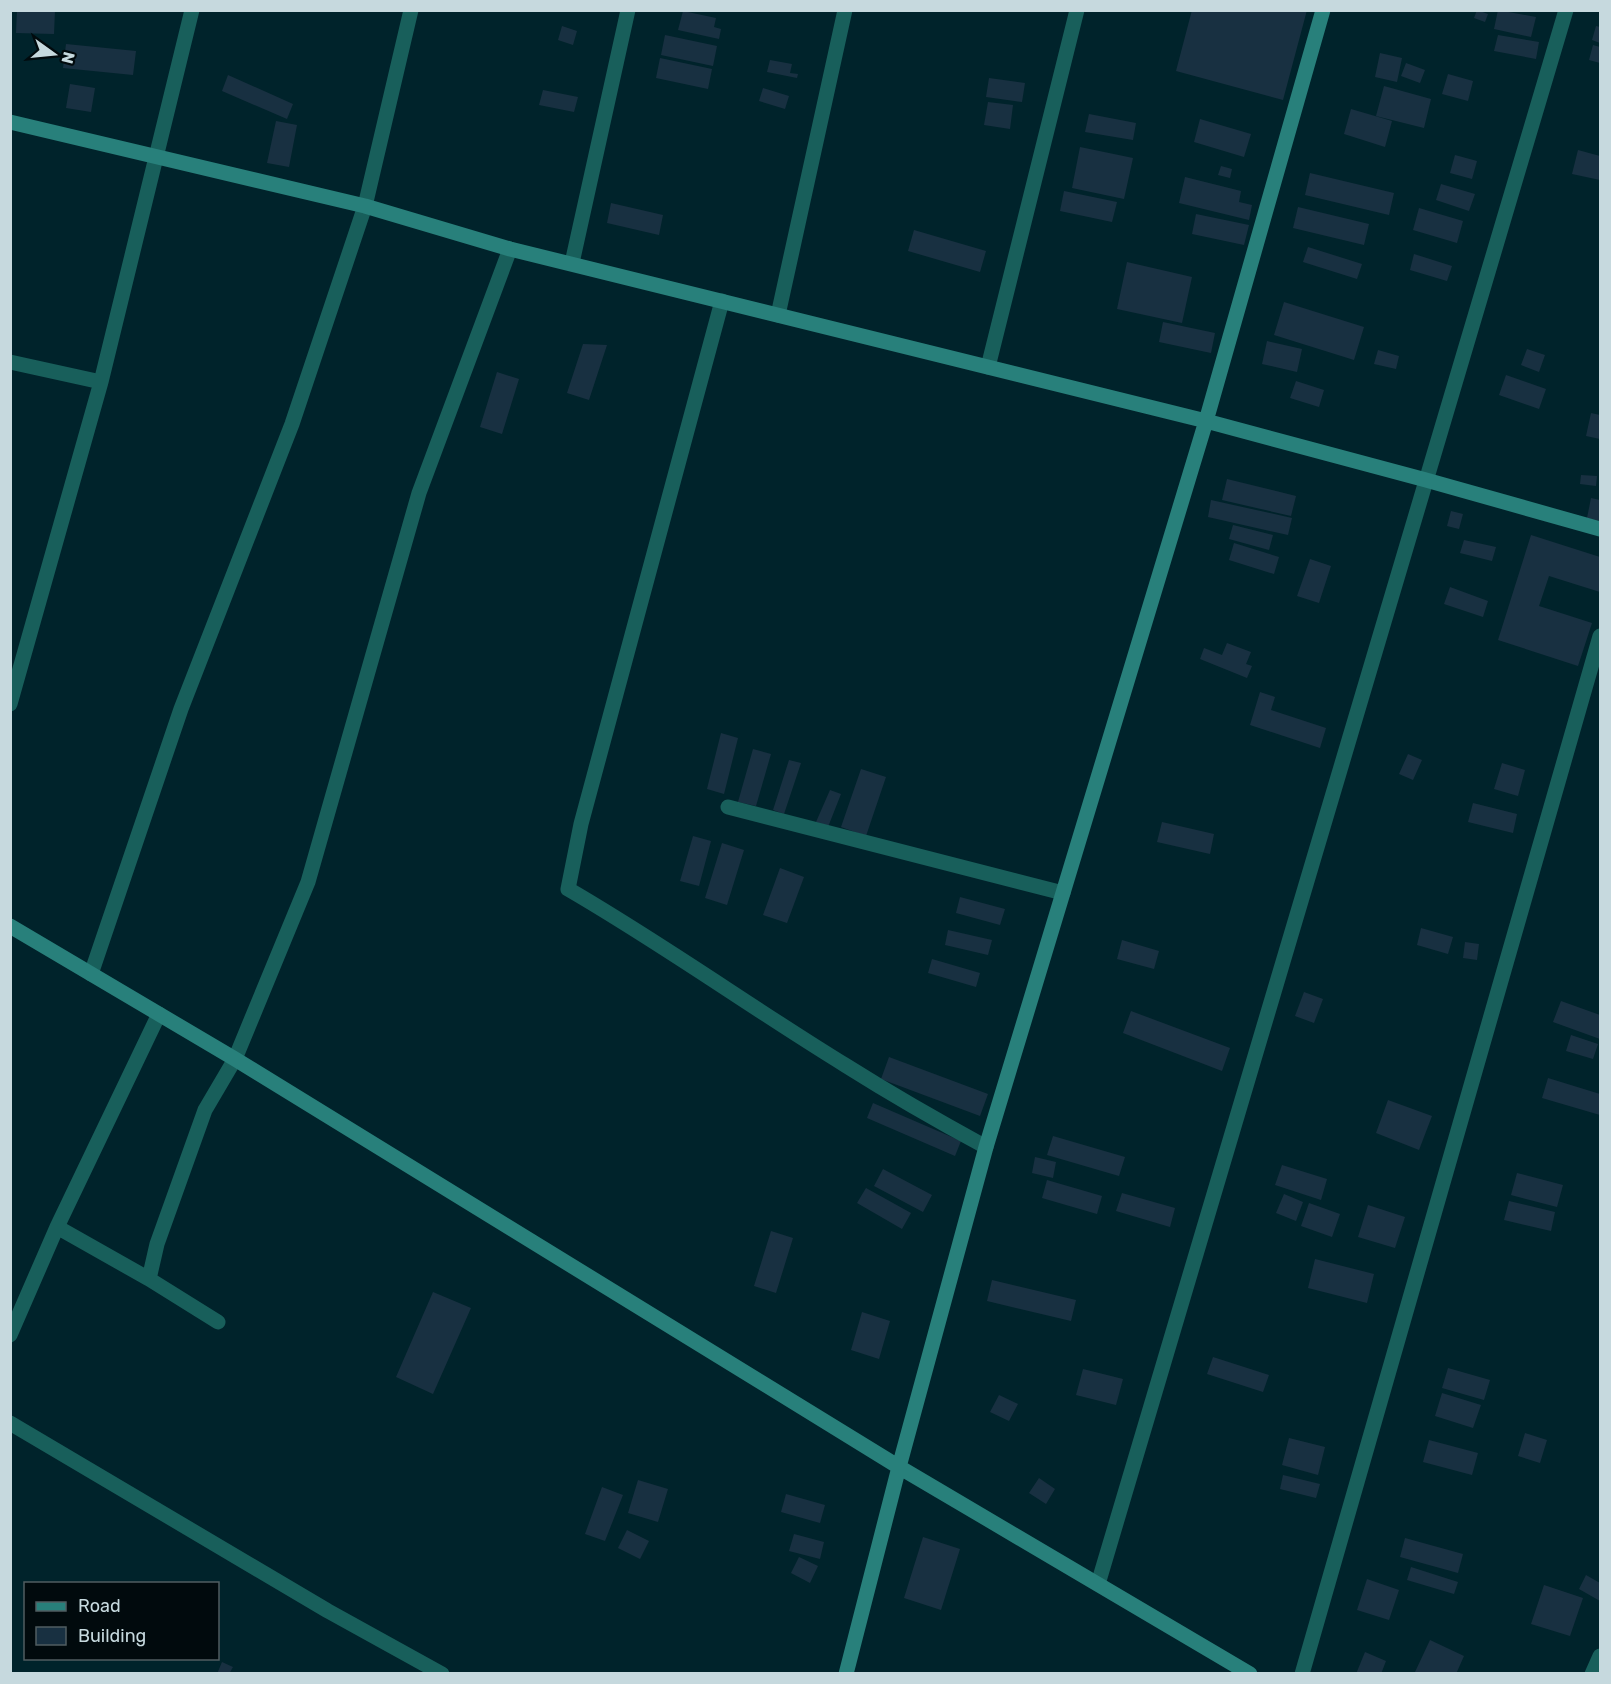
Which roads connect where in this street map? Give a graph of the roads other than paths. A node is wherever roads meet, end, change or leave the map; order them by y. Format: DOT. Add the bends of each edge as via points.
graph roads {
  1 [pos="192,10"];
  2 [pos="411,10"];
  3 [pos="628,10"];
  4 [pos="845,10"];
  5 [pos="1077,10"];
  6 [pos="1323,10"];
  7 [pos="1566,10"];
  8 [pos="10,122"];
  9 [pos="156,158"];
  10 [pos="365,206"];
  11 [pos="510,249"];
  12 [pos="572,263"];
  13 [pos="722,301"];
  14 [pos="778,315"];
  15 [pos="10,362"];
  16 [pos="988,367"];
  17 [pos="101,382"];
  18 [pos="1206,421"];
  19 [pos="1426,480"];
  20 [pos="1600,529"];
  21 [pos="1600,636"];
  22 [pos="10,704"];
  23 [pos="728,807"];
  24 [pos="1063,892"];
  25 [pos="10,926"];
  26 [pos="91,974"];
  27 [pos="159,1014"];
  28 [pos="235,1059"];
  29 [pos="986,1147"];
  30 [pos="57,1227"];
  31 [pos="149,1279"];
  32 [pos="218,1322"];
  33 [pos="10,1335"];
  34 [pos="10,1423"];
  35 [pos="899,1467"];
  36 [pos="1098,1584"];
  37 [pos="1600,1656"];
  38 [pos="442,1674"];
  39 [pos="846,1674"];
  40 [pos="1250,1674"];
  41 [pos="1302,1674"];
  42 [pos="1592,1674"];
  1 -- 9 [label="street"];
  2 -- 10 [label="street"];
  3 -- 12 [label="street"];
  4 -- 14 [label="street"];
  5 -- 16 [label="street"];
  6 -- 18 [label="street"];
  7 -- 19 [label="street"];
  8 -- 9 [label="street"];
  9 -- 10 [label="street"];
  9 -- 17 [label="street"];
  10 -- 11 [label="street"];
  10 -- 26 [label="street" via="291,424 182,709"];
  11 -- 12 [label="street"];
  11 -- 28 [label="street" via="419,494 308,882"];
  12 -- 13 [label="street"];
  13 -- 14 [label="street"];
  13 -- 29 [label="street" via="581,824 568,890 629,925 844,1065"];
  14 -- 16 [label="street"];
  15 -- 17 [label="street"];
  16 -- 18 [label="street"];
  17 -- 22 [label="street"];
  18 -- 19 [label="street"];
  18 -- 24 [label="street"];
  19 -- 20 [label="street"];
  19 -- 36 [label="street"];
  21 -- 41 [label="street"];
  23 -- 24 [label="street"];
  24 -- 29 [label="street"];
  25 -- 26 [label="street"];
  26 -- 27 [label="street"];
  27 -- 28 [label="street"];
  27 -- 30 [label="street"];
  28 -- 31 [label="street" via="205,1110"];
  28 -- 35 [label="street"];
  29 -- 35 [label="street"];
  30 -- 31 [label="street"];
  30 -- 33 [label="street"];
  31 -- 32 [label="street"];
  34 -- 38 [label="street"];
  35 -- 36 [label="street"];
  35 -- 39 [label="street"];
  36 -- 40 [label="street"];
  37 -- 42 [label="street"];
}
